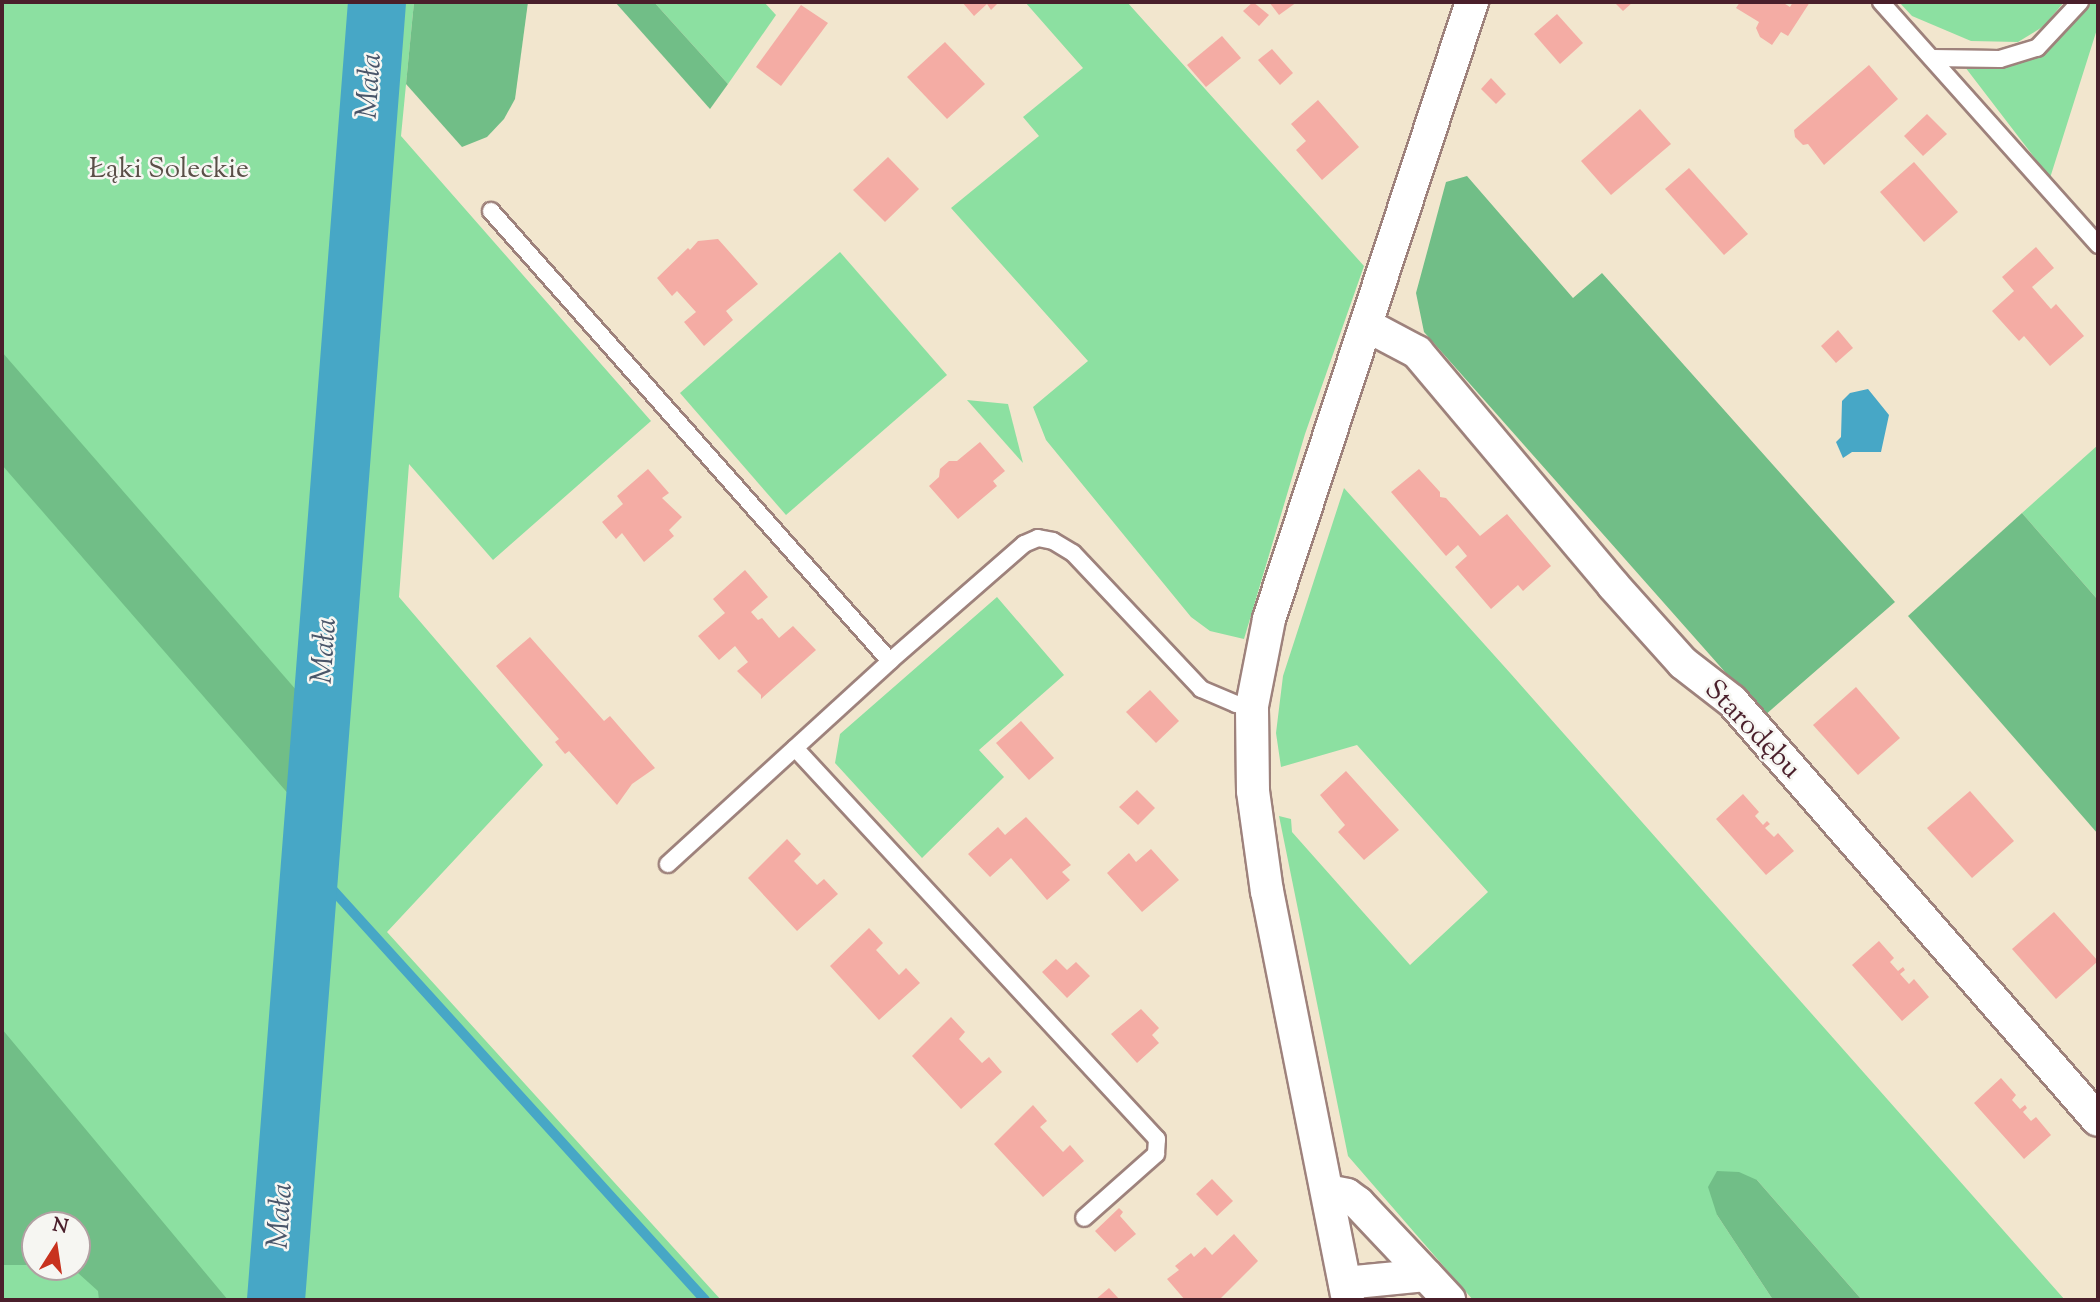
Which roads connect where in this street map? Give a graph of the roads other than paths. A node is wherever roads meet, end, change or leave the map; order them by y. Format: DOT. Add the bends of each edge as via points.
graph roads {
  1 [pos="1472,2"];
  2 [pos="1881,2"];
  3 [pos="2080,2"];
  4 [pos="1933,58"];
  5 [pos="491,211"];
  6 [pos="2098,245"];
  7 [pos="1366,324"];
  8 [pos="890,661"];
  9 [pos="1252,706"];
  10 [pos="796,748"];
  11 [pos="668,863"];
  12 [pos="2098,1120"];
  13 [pos="1327,1191"];
  14 [pos="1084,1218"];
  15 [pos="1426,1275"];
  16 [pos="1346,1292"];
  17 [pos="1449,1300"];
  1 -- 7 [label="street"];
  2 -- 4 [label="lane"];
  3 -- 4 [label="lane" via="2037,48 2000,59"];
  4 -- 6 [label="lane"];
  5 -- 8 [label="lane"];
  7 -- 9 [label="street" via="1269,619"];
  7 -- 12 [label="street, Starodębu" via="1417,352 1613,585 1683,663 1732,701"];
  8 -- 9 [label="lane" via="1024,544 1038,538 1073,552 1201,689"];
  8 -- 10 [label="lane"];
  9 -- 13 [label="street" via="1253,791 1267,891"];
  10 -- 11 [label="lane"];
  10 -- 14 [label="lane" via="1157,1139 1156,1154"];
  13 -- 15 [label="street" via="1348,1195 1358,1203"];
  13 -- 16 [label="street"];
  15 -- 16 [label="street"];
  15 -- 17 [label="street"];
}
